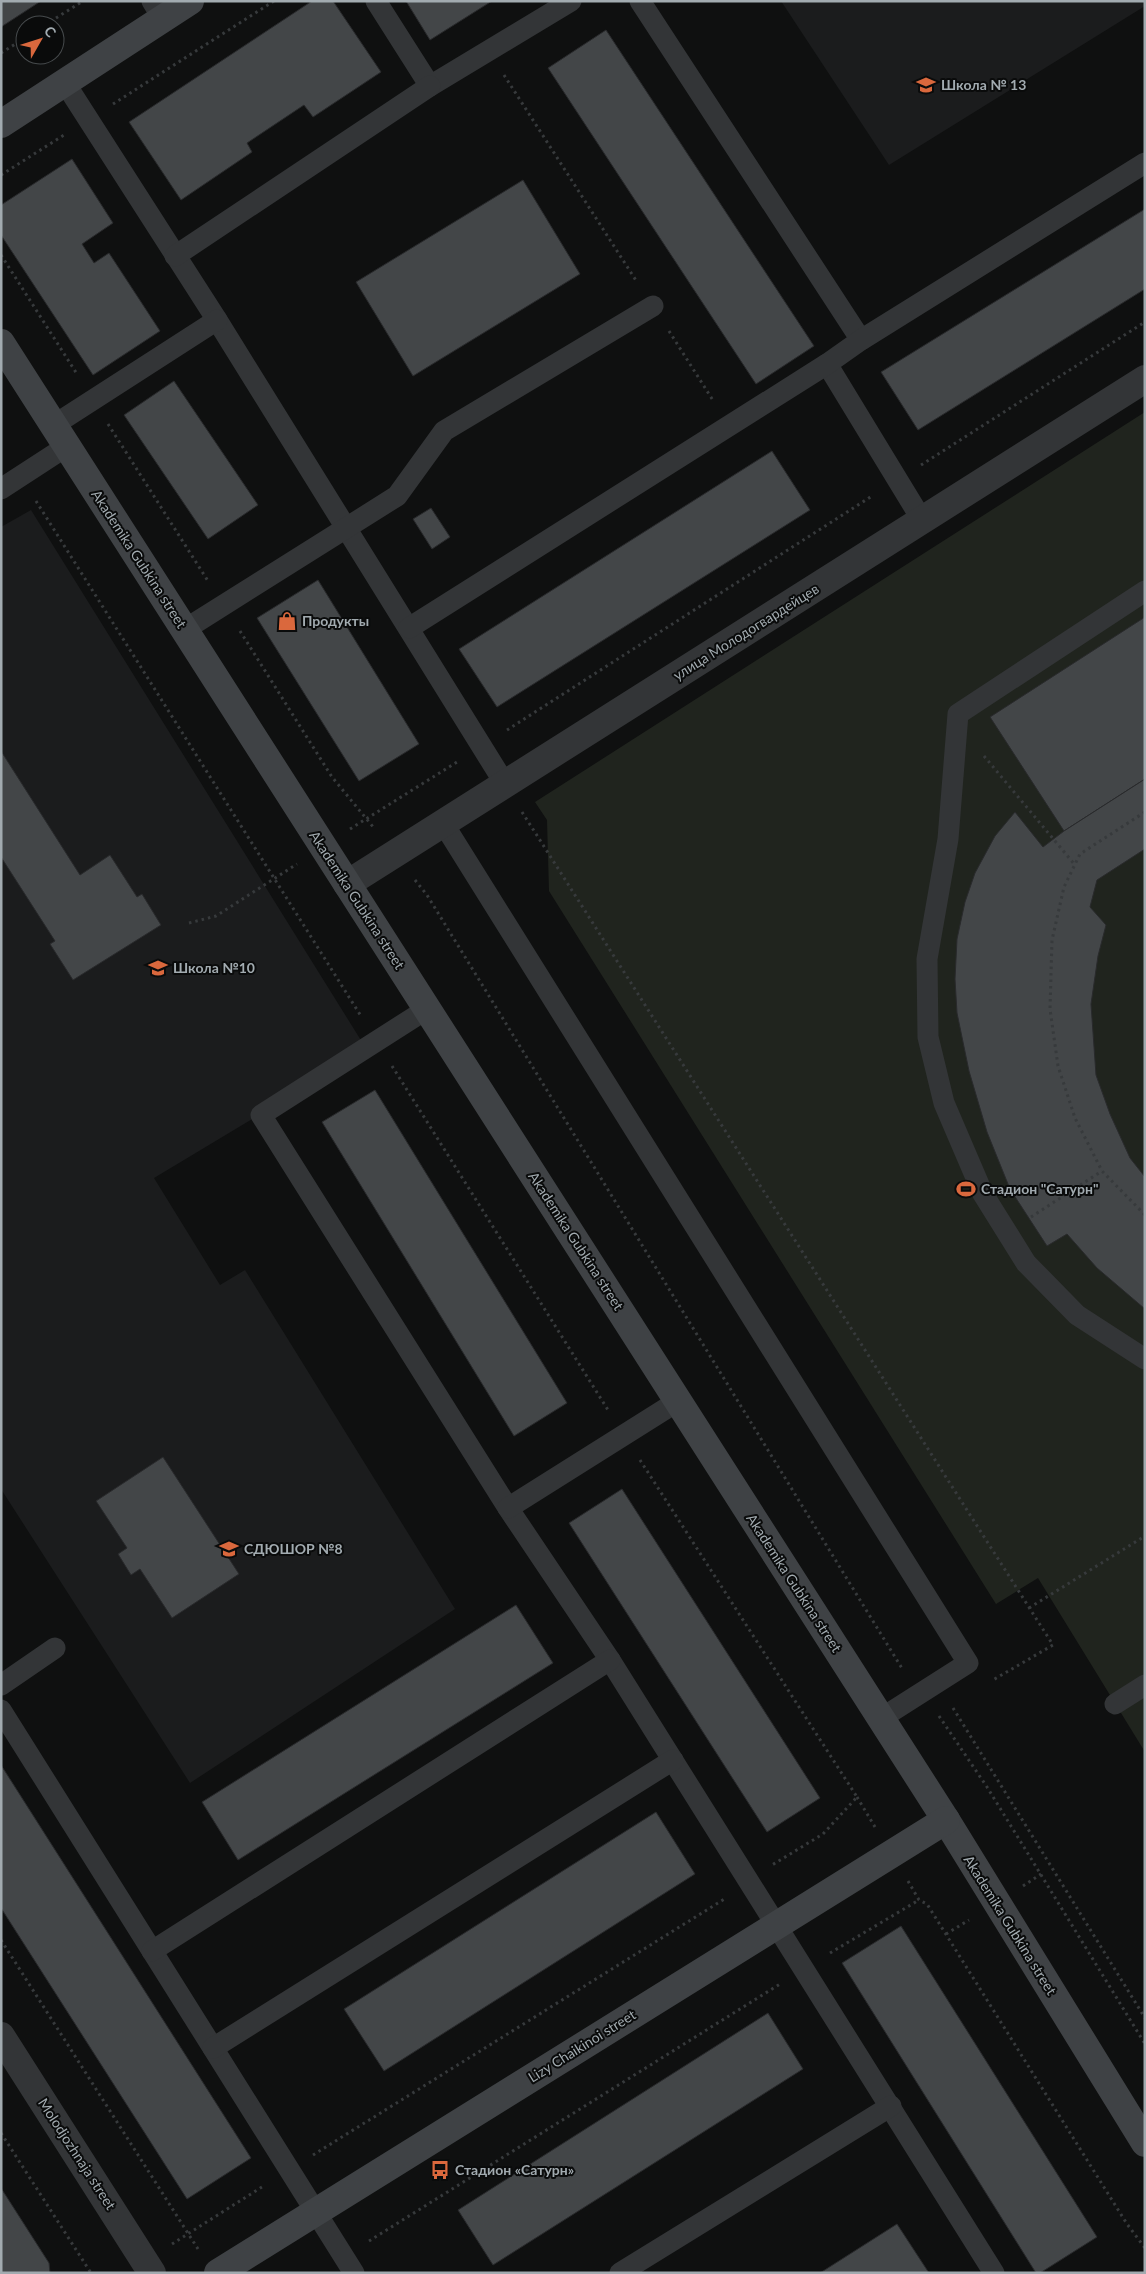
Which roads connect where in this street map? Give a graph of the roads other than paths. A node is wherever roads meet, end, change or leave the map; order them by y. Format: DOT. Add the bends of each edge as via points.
graph roads {
  1 [pos="190,1"];
  2 [pos="376,1"];
  3 [pos="571,1"];
  4 [pos="640,1"];
  5 [pos="157,10"];
  6 [pos="65,83"];
  7 [pos="430,86"];
  8 [pos="1,124"];
  9 [pos="1145,163"];
  10 [pos="175,256"];
  11 [pos="652,306"];
  12 [pos="217,320"];
  13 [pos="861,340"];
  14 [pos="1,343"];
  15 [pos="827,364"];
  16 [pos="1145,379"];
  17 [pos="60,436"];
  18 [pos="1,489"];
  19 [pos="922,520"];
  20 [pos="346,527"];
  21 [pos="1145,591"];
  22 [pos="409,628"];
  23 [pos="184,630"];
  24 [pos="505,784"];
  25 [pos="443,823"];
  26 [pos="347,884"];
  27 [pos="427,1009"];
  28 [pos="1145,1359"];
  29 [pos="678,1401"];
  30 [pos="508,1508"];
  31 [pos="55,1648"];
  32 [pos="610,1660"];
  33 [pos="1,1685"];
  34 [pos="1145,1686"];
  35 [pos="1115,1704"];
  36 [pos="1,1710"];
  37 [pos="880,1718"];
  38 [pos="673,1760"];
  39 [pos="946,1820"];
  40 [pos="776,1924"];
  41 [pos="152,1951"];
  42 [pos="1,2036"];
  43 [pos="213,2048"];
  44 [pos="891,2106"];
  45 [pos="1145,2143"];
  46 [pos="316,2213"];
  47 [pos="211,2265"];
  48 [pos="349,2265"];
  49 [pos="149,2267"];
  50 [pos="620,2273"];
  51 [pos="994,2273"];
  1 -- 5 [label="street"];
  2 -- 7 [label="lane"];
  3 -- 7 [label="lane"];
  4 -- 13 [label="lane"];
  5 -- 6 [label="street"];
  6 -- 8 [label="street"];
  6 -- 10 [label="lane"];
  7 -- 10 [label="lane"];
  9 -- 13 [label="lane"];
  10 -- 12 [label="lane"];
  11 -- 20 [label="lane" via="444,431 397,496"];
  12 -- 17 [label="lane" via="93,401"];
  12 -- 20 [label="lane"];
  13 -- 15 [label="lane"];
  14 -- 17 [label="street, Akademika Gubkina street"];
  15 -- 19 [label="lane"];
  15 -- 22 [label="lane"];
  16 -- 19 [label="street, улица Молодогвардейцев"];
  17 -- 18 [label="lane" via="20,476"];
  17 -- 23 [label="street, Akademika Gubkina street"];
  19 -- 24 [label="street, улица Молодогвардейцев"];
  20 -- 22 [label="lane"];
  20 -- 23 [label="lane"];
  21 -- 28 [label="lane" via="958,714 948,839 927,959 928,1037 944,1104 983,1194 1026,1264 1077,1316"];
  22 -- 24 [label="lane"];
  23 -- 26 [label="street, Akademika Gubkina street"];
  24 -- 25 [label="street, улица Молодогвардейцев"];
  25 -- 26 [label="street, улица Молодогвардейцев"];
  25 -- 37 [label="lane" via="968,1664"];
  26 -- 27 [label="street, Akademika Gubkina street"];
  27 -- 29 [label="street, Akademika Gubkina street"];
  27 -- 30 [label="lane" via="261,1116"];
  29 -- 30 [label="lane"];
  29 -- 37 [label="street, Akademika Gubkina street"];
  30 -- 32 [label="lane"];
  31 -- 33 [label="lane"];
  32 -- 38 [label="lane"];
  32 -- 41 [label="lane"];
  34 -- 35 [label="lane"];
  36 -- 41 [label="lane"];
  37 -- 39 [label="street, Akademika Gubkina street"];
  38 -- 40 [label="lane"];
  38 -- 43 [label="lane"];
  39 -- 40 [label="street, Lizy Chaikinoi street"];
  39 -- 45 [label="street, Akademika Gubkina street"];
  40 -- 44 [label="lane"];
  40 -- 46 [label="street, Lizy Chaikinoi street"];
  41 -- 43 [label="lane"];
  42 -- 49 [label="street, Molodjozhnaja street"];
  43 -- 46 [label="lane"];
  44 -- 50 [label="lane"];
  44 -- 51 [label="lane"];
  46 -- 47 [label="street, Lizy Chaikinoi street"];
  46 -- 48 [label="lane"];
}
